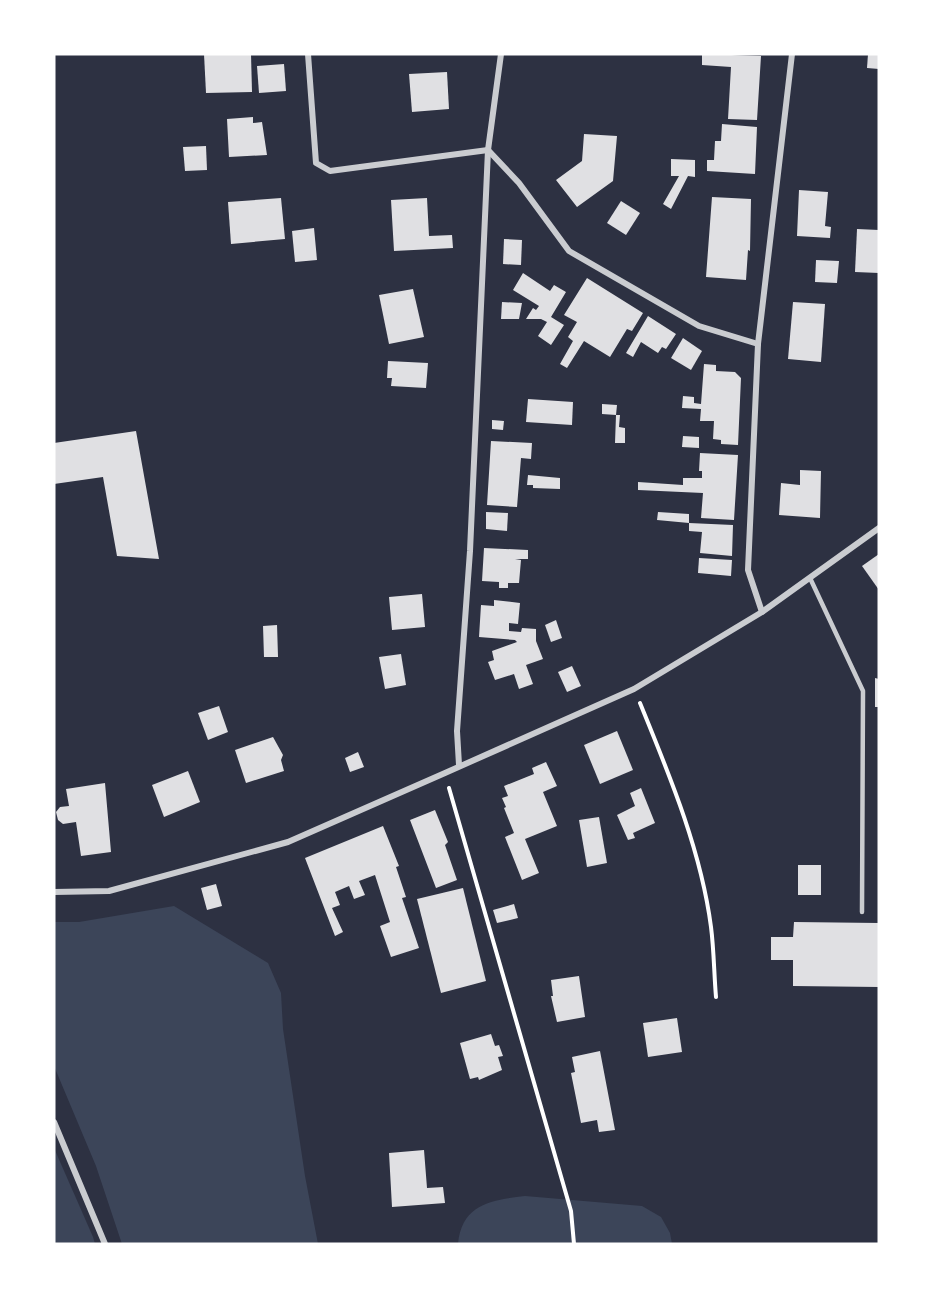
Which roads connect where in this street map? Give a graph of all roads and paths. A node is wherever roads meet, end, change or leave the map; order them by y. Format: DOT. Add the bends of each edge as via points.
graph roads {
  1 [pos="308,54"];
  2 [pos="501,54"];
  3 [pos="792,54"];
  4 [pos="488,150"];
  5 [pos="758,344"];
  6 [pos="879,528"];
  7 [pos="810,578"];
  8 [pos="762,612"];
  9 [pos="634,689"];
  10 [pos="459,765"];
  11 [pos="445,773"];
  12 [pos="54,892"];
  13 [pos="861,912"];
  14 [pos="716,997"];
  15 [pos="54,1122"];
  16 [pos="105,1244"];
  17 [pos="574,1244"];
  1 -- 4 [label="street" via="316,164 330,171"];
  2 -- 4 [label="street"];
  3 -- 5 [label="street"];
  4 -- 5 [label="street" via="519,183 568,251 699,326"];
  4 -- 10 [label="street" via="470,551 457,731"];
  5 -- 8 [label="street" via="748,570"];
  6 -- 7 [label="street"];
  7 -- 8 [label="street"];
  7 -- 13 [label="lane" via="863,691"];
  8 -- 9 [label="street"];
  9 -- 10 [label="street"];
  9 -- 14 [label="path" via="668,771 697,864 711,927"];
  10 -- 11 [label="street"];
  11 -- 12 [label="street" via="278,845 110,891"];
  11 -- 17 [label="path" via="571,1212"];
  15 -- 16 [label="street"];
}
